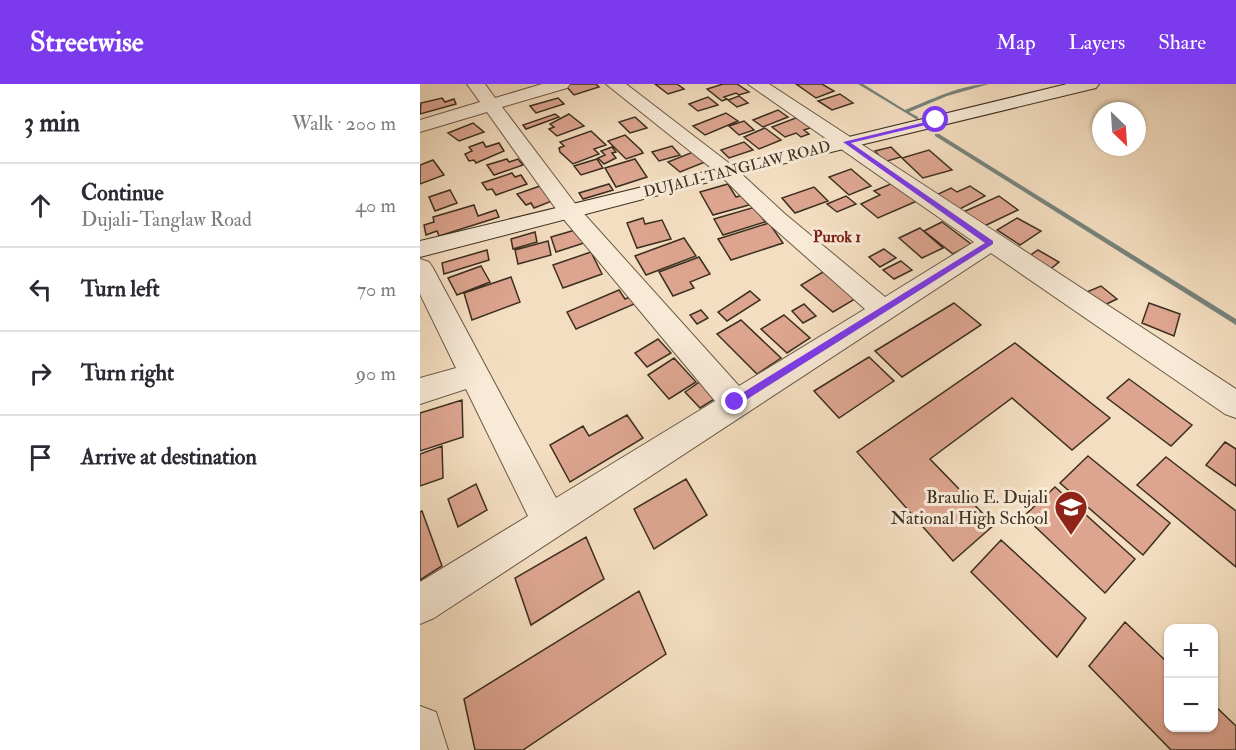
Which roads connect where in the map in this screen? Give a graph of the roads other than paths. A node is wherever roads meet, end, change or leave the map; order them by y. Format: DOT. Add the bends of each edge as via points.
graph roads {
  1 [pos="476,84"];
  2 [pos="561,84"];
  3 [pos="615,84"];
  4 [pos="757,84"];
  5 [pos="1090,84"];
  6 [pos="492,104"];
  7 [pos="420,126"];
  8 [pos="846,142"];
  9 [pos="727,171"];
  10 [pos="569,211"];
  11 [pos="990,243"];
  12 [pos="420,249"];
  13 [pos="420,268"];
  14 [pos="883,310"];
  15 [pos="473,375"];
  16 [pos="420,391"];
  17 [pos="735,402"];
  18 [pos="1236,405"];
  19 [pos="549,521"];
  20 [pos="420,604"];
  21 [pos="420,728"];
  22 [pos="424,750"];
  1 -- 6 [label="street"];
  2 -- 6 [label="street"];
  3 -- 9 [label="street"];
  4 -- 8 [label="street"];
  5 -- 8 [label="street, DUJALI-TANGLAW ROAD"];
  6 -- 7 [label="street"];
  6 -- 10 [label="street"];
  8 -- 9 [label="street, DUJALI-TANGLAW ROAD"];
  8 -- 11 [label="street"];
  9 -- 10 [label="street, DUJALI-TANGLAW ROAD"];
  9 -- 14 [label="street"];
  10 -- 12 [label="street, DUJALI-TANGLAW ROAD"];
  10 -- 17 [label="street"];
  11 -- 14 [label="street"];
  11 -- 18 [label="street"];
  13 -- 15 [label="street"];
  14 -- 17 [label="street"];
  15 -- 16 [label="street"];
  15 -- 19 [label="street"];
  17 -- 19 [label="street"];
  19 -- 20 [label="street"];
  21 -- 22 [label="street"];
}
